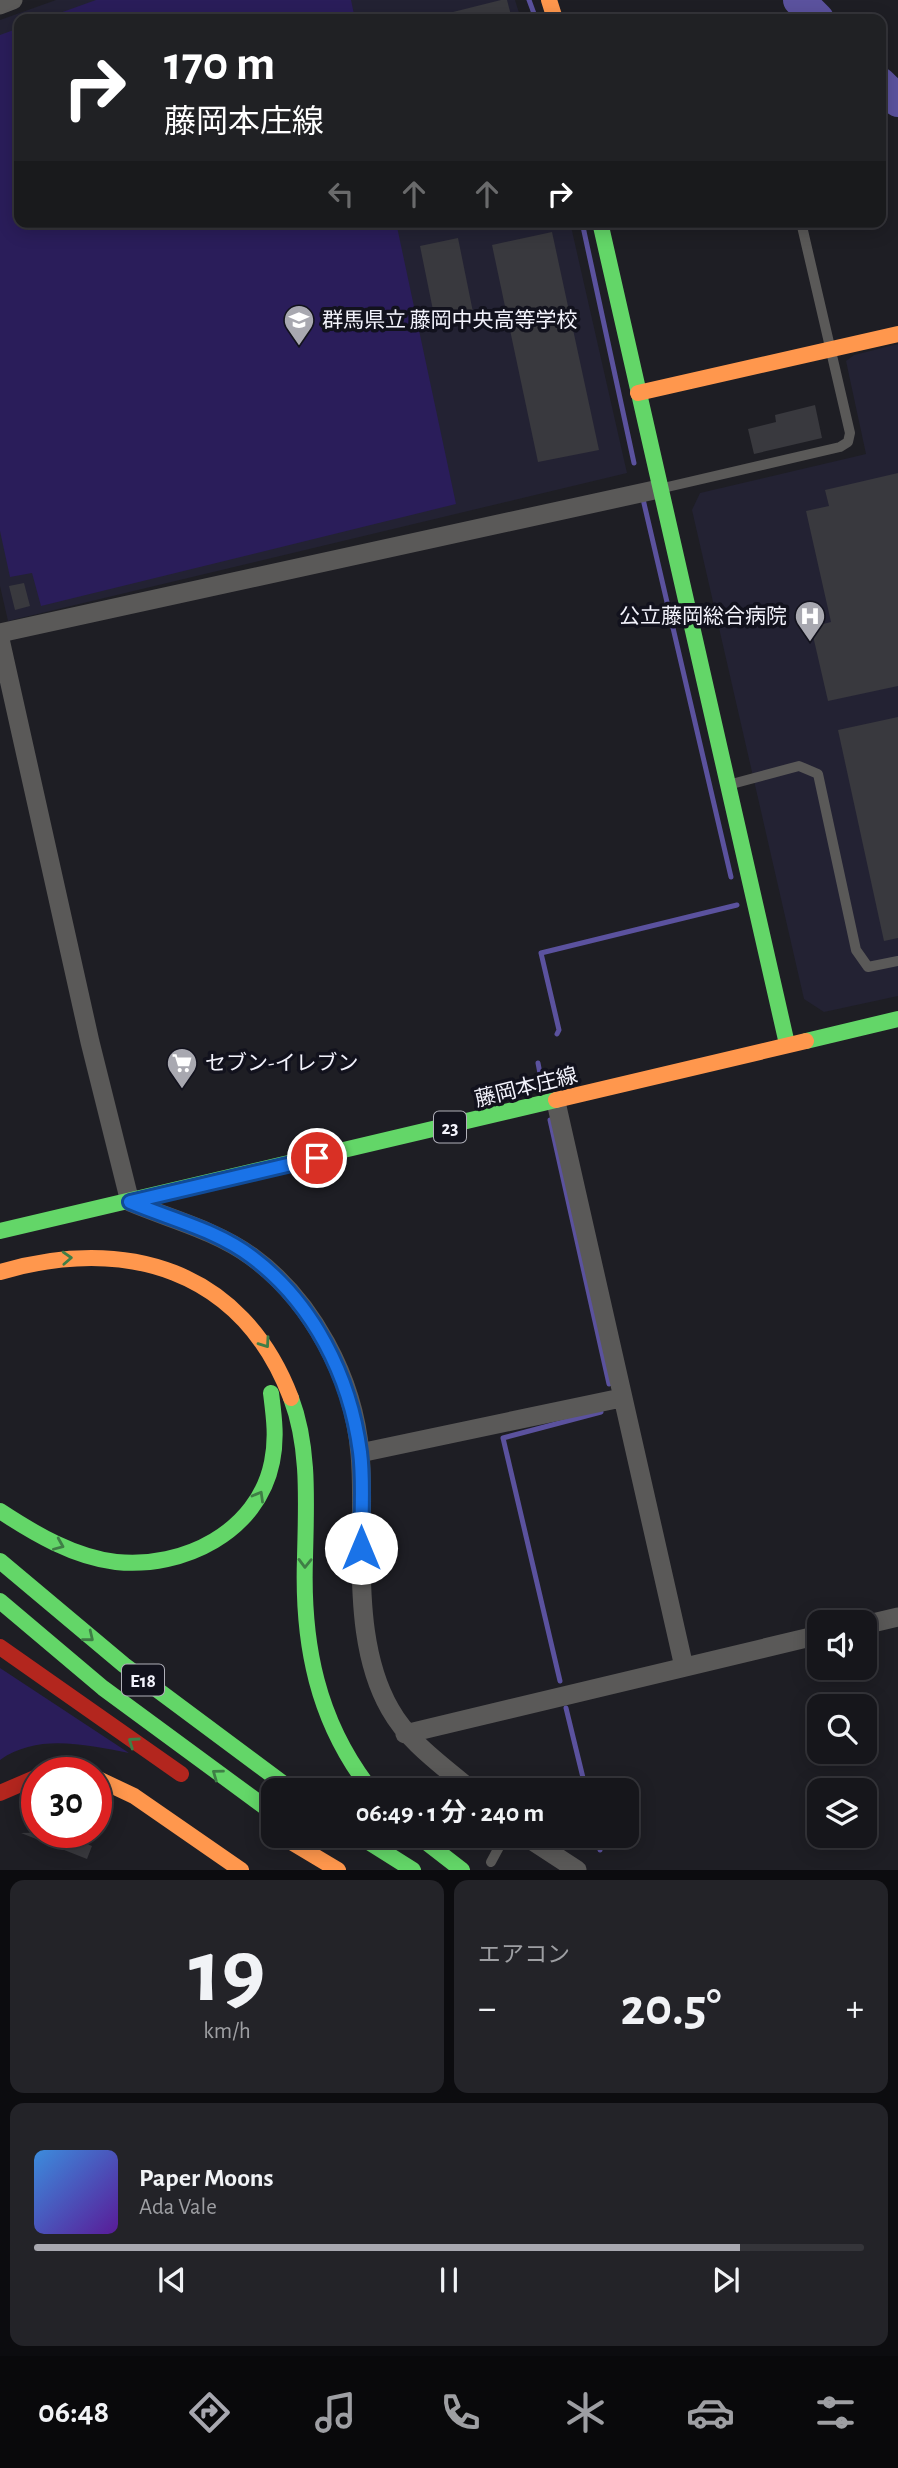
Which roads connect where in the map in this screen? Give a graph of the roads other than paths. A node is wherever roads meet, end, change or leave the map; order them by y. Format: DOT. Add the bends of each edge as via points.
graph roads {
  1 [pos="13,0"];
  2 [pos="0,5"];
  3 [pos="601,228"];
  4 [pos="802,228"];
  5 [pos="898,334"];
  6 [pos="830,350"];
  7 [pos="638,393"];
  8 [pos="659,489"];
  9 [pos="0,633"];
  10 [pos="0,639"];
  11 [pos="727,785"];
  12 [pos="898,961"];
  13 [pos="898,1019"];
  14 [pos="787,1044"];
  15 [pos="556,1102"];
  16 [pos="130,1202"];
  17 [pos="0,1231"];
  18 [pos="0,1272"];
  19 [pos="81,1276"];
  20 [pos="100,1276"];
  21 [pos="62,1277"];
  22 [pos="621,1398"];
  23 [pos="360,1453"];
  24 [pos="0,1511"];
  25 [pos="0,1561"];
  26 [pos="0,1601"];
  27 [pos="898,1617"];
  28 [pos="877,1622"];
  29 [pos="807,1638"];
  30 [pos="0,1647"];
  31 [pos="684,1667"];
  32 [pos="405,1734"];
  33 [pos="276,1778"];
  34 [pos="362,1778"];
  35 [pos="457,1778"];
  36 [pos="21,1784"];
  37 [pos="196,1784"];
  38 [pos="112,1786"];
  39 [pos="0,1793"];
  40 [pos="261,1804"];
  41 [pos="254,1820"];
  42 [pos="261,1824"];
  43 [pos="301,1848"];
  44 [pos="324,1848"];
  45 [pos="378,1848"];
  46 [pos="434,1848"];
  47 [pos="499,1848"];
  48 [pos="543,1848"];
  49 [pos="491,1862"];
  50 [pos="241,1870"];
  51 [pos="338,1870"];
  52 [pos="358,1870"];
  53 [pos="413,1870"];
  54 [pos="462,1870"];
  55 [pos="577,1870"];
  1 -- 2 [label="street"];
  3 -- 7 [label="main road"];
  4 -- 6 [label="lane"];
  5 -- 6 [label="main road"];
  6 -- 7 [label="main road"];
  6 -- 8 [label="lane" via="850,433 848,442"];
  7 -- 8 [label="main road"];
  8 -- 9 [label="street"];
  8 -- 11 [label="main road"];
  10 -- 16 [label="street"];
  11 -- 12 [label="lane" via="799,766 818,774 856,950 867,967"];
  11 -- 14 [label="main road"];
  13 -- 14 [label="main road, 藤岡本庄線 / 23"];
  14 -- 15 [label="main road, 藤岡本庄線 / 23"];
  15 -- 16 [label="main road, 藤岡本庄線 / 23"];
  15 -- 22 [label="street"];
  16 -- 17 [label="main road, 藤岡本庄線 / 23"];
  16 -- 23 [label="street" via="206,1231 251,1256 289,1292 317,1327 338,1366"];
  18 -- 34 [label="main road, one-way" via="82,1257 158,1265 205,1287 246,1319 263,1340 289,1386 301,1437 306,1503 304,1601 311,1667 329,1724"];
  19 -- 21 [label="main road"];
  24 -- 20 [label="main road, one-way" via="69,1550 117,1562 151,1562 186,1555 225,1535 257,1502 267,1483 277,1439 276,1415 261,1368 247,1346 231,1327 190,1298 145,1280"];
  22 -- 23 [label="street"];
  22 -- 31 [label="street"];
  23 -- 32 [label="street" via="361,1595 366,1637 388,1706"];
  25 -- 33 [label="main road, E18, one-way" via="124,1665"];
  40 -- 26 [label="main road, E18, one-way" via="103,1688"];
  27 -- 28 [label="street"];
  29 -- 31 [label="street"];
  37 -- 30 [label="main road, one-way"];
  31 -- 32 [label="street"];
  32 -- 35 [label="street"];
  36 -- 39 [label="main road"];
  38 -- 50 [label="main road"];
  41 -- 42 [label="main road"];
  43 -- 51 [label="main road"];
  44 -- 52 [label="main road"];
  45 -- 53 [label="main road"];
  46 -- 54 [label="main road"];
  47 -- 49 [label="lane"];
  48 -- 55 [label="street"];
}
